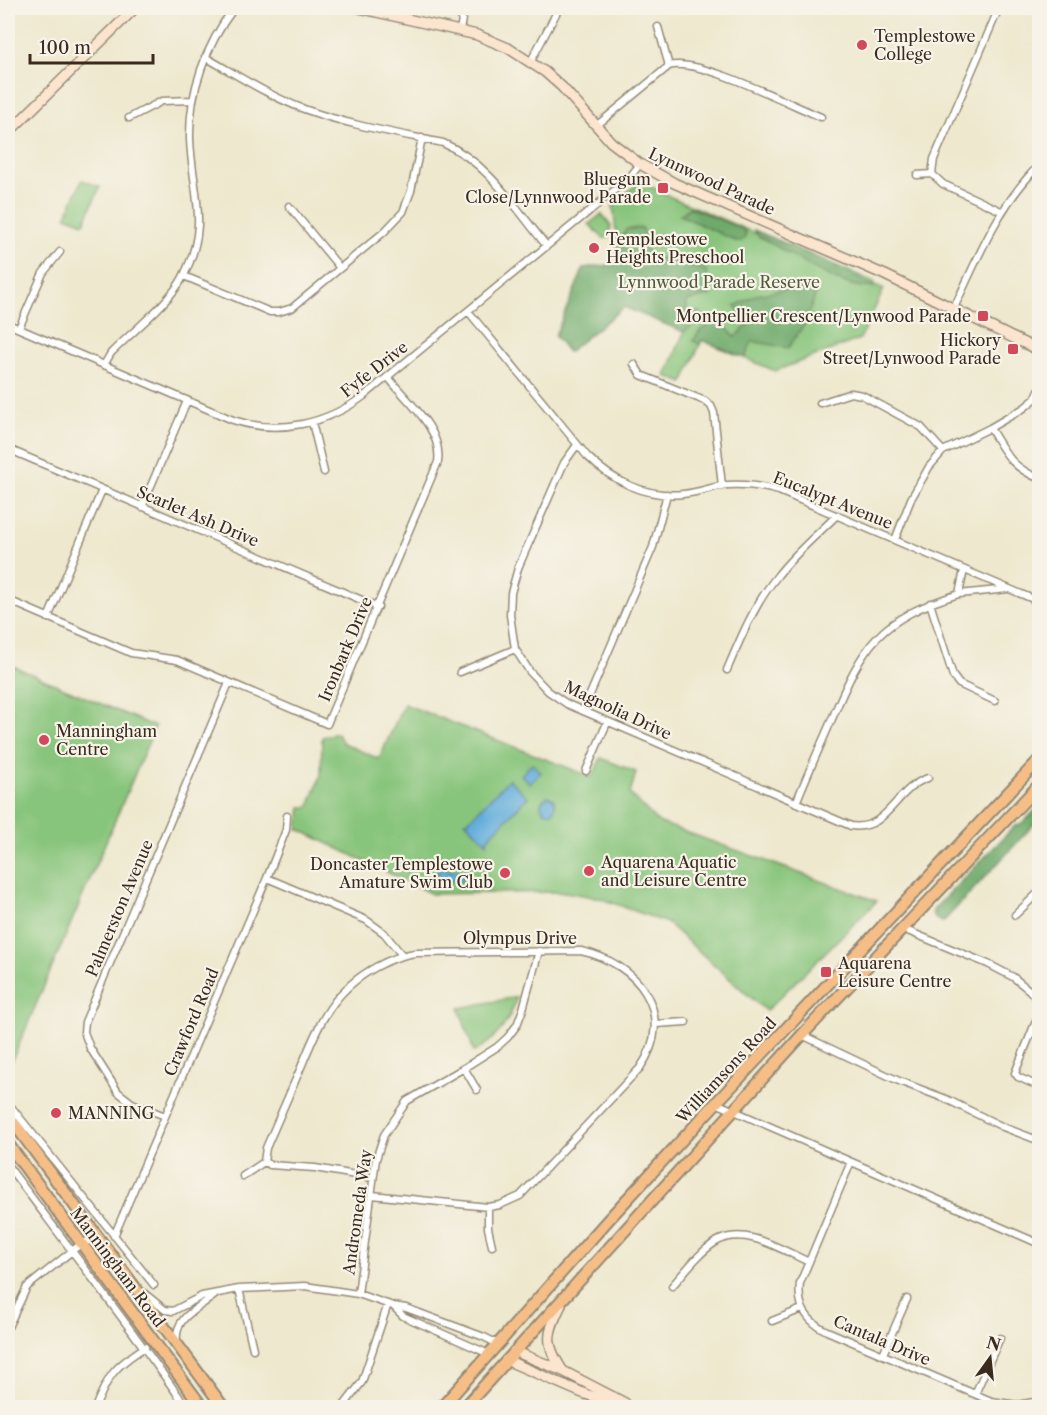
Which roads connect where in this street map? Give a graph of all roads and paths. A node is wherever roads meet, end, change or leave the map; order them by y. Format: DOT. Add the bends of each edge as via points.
graph roads {
  1 [pos="234,8"];
  2 [pos="359,8"];
  3 [pos="464,8"];
  4 [pos="559,8"];
  5 [pos="999,8"];
  6 [pos="128,10"];
  7 [pos="658,27"];
  8 [pos="460,30"];
  9 [pos="205,57"];
  10 [pos="531,61"];
  11 [pos="669,66"];
  12 [pos="193,100"];
  13 [pos="821,117"];
  14 [pos="129,118"];
  15 [pos="596,126"];
  16 [pos="8,133"];
  17 [pos="422,138"];
  18 [pos="640,164"];
  19 [pos="1040,164"];
  20 [pos="932,174"];
  21 [pos="917,175"];
  22 [pos="289,206"];
  23 [pos="1001,211"];
  24 [pos="546,246"];
  25 [pos="60,252"];
  26 [pos="340,268"];
  27 [pos="184,276"];
  28 [pos="953,310"];
  29 [pos="468,311"];
  30 [pos="8,324"];
  31 [pos="19,328"];
  32 [pos="1040,351"];
  33 [pos="634,364"];
  34 [pos="104,365"];
  35 [pos="388,376"];
  36 [pos="1040,388"];
  37 [pos="188,401"];
  38 [pos="820,403"];
  39 [pos="312,422"];
  40 [pos="990,428"];
  41 [pos="577,445"];
  42 [pos="8,449"];
  43 [pos="943,451"];
  44 [pos="324,472"];
  45 [pos="1040,478"];
  46 [pos="722,486"];
  47 [pos="102,490"];
  48 [pos="667,494"];
  49 [pos="142,507"];
  50 [pos="837,515"];
  51 [pos="895,540"];
  52 [pos="964,570"];
  53 [pos="1008,589"];
  54 [pos="959,594"];
  55 [pos="8,600"];
  56 [pos="1040,602"];
  57 [pos="930,603"];
  58 [pos="378,607"];
  59 [pos="48,618"];
  60 [pos="516,649"];
  61 [pos="727,670"];
  62 [pos="460,672"];
  63 [pos="229,683"];
  64 [pos="995,701"];
  65 [pos="583,711"];
  66 [pos="608,723"];
  67 [pos="1040,759"];
  68 [pos="586,771"];
  69 [pos="927,778"];
  70 [pos="1040,784"];
  71 [pos="796,803"];
  72 [pos="287,816"];
  73 [pos="267,878"];
  74 [pos="1040,891"];
  75 [pos="1015,915"];
  76 [pos="889,919"];
  77 [pos="902,928"];
  78 [pos="539,951"];
  79 [pos="402,955"];
  80 [pos="1040,1002"];
  81 [pos="1040,1011"];
  82 [pos="686,1022"];
  83 [pos="656,1024"];
  84 [pos="802,1035"];
  85 [pos="464,1068"];
  86 [pos="1040,1087"];
  87 [pos="477,1090"];
  88 [pos="8,1103"];
  89 [pos="716,1103"];
  90 [pos="732,1111"];
  91 [pos="8,1115"];
  92 [pos="165,1116"];
  93 [pos="1040,1141"];
  94 [pos="8,1144"];
  95 [pos="264,1162"];
  96 [pos="851,1162"];
  97 [pos="8,1166"];
  98 [pos="243,1176"];
  99 [pos="374,1178"];
  100 [pos="372,1195"];
  101 [pos="488,1207"];
  102 [pos="114,1236"];
  103 [pos="99,1238"];
  104 [pos="82,1243"];
  105 [pos="1040,1244"];
  106 [pos="492,1246"];
  107 [pos="123,1247"];
  108 [pos="70,1252"];
  109 [pos="809,1262"];
  110 [pos="118,1264"];
  111 [pos="130,1280"];
  112 [pos="154,1285"];
  113 [pos="672,1286"];
  114 [pos="239,1289"];
  115 [pos="216,1294"];
  116 [pos="358,1294"];
  117 [pos="565,1296"];
  118 [pos="907,1299"];
  119 [pos="391,1305"];
  120 [pos="802,1309"];
  121 [pos="159,1320"];
  122 [pos="772,1321"];
  123 [pos="8,1328"];
  124 [pos="145,1329"];
  125 [pos="1000,1338"];
  126 [pos="177,1344"];
  127 [pos="498,1344"];
  128 [pos="145,1347"];
  129 [pos="253,1349"];
  130 [pos="514,1351"];
  131 [pos="490,1354"];
  132 [pos="883,1354"];
  133 [pos="506,1360"];
  134 [pos="563,1371"];
  135 [pos="975,1394"];
  136 [pos="1040,1401"];
  137 [pos="468,1405"];
  138 [pos="95,1407"];
  139 [pos="187,1407"];
  140 [pos="203,1407"];
  141 [pos="224,1407"];
  142 [pos="342,1407"];
  143 [pos="441,1407"];
  144 [pos="632,1407"];
  1 -- 9 [label="street"];
  2 -- 8 [label="main road, Lynnwood Parade"];
  3 -- 8 [label="street"];
  4 -- 10 [label="street"];
  5 -- 20 [label="street" via="934,159"];
  6 -- 16 [label="main road"];
  7 -- 11 [label="street"];
  8 -- 10 [label="main road, Lynnwood Parade" via="493,41"];
  9 -- 12 [label="street"];
  9 -- 17 [label="street" via="302,108"];
  10 -- 15 [label="main road, Lynnwood Parade" via="562,87"];
  11 -- 13 [label="street" via="697,66"];
  11 -- 15 [label="street"];
  12 -- 14 [label="street" via="162,101"];
  12 -- 27 [label="street" via="190,138 199,221"];
  15 -- 18 [label="main road, Lynnwood Parade"];
  17 -- 24 [label="street" via="454,148 479,166"];
  17 -- 26 [label="street" via="403,213"];
  18 -- 24 [label="street, Fyfe Drive" via="630,177"];
  18 -- 28 [label="main road, Lynnwood Parade"];
  19 -- 23 [label="street"];
  20 -- 21 [label="street"];
  20 -- 23 [label="street" via="943,184"];
  22 -- 26 [label="street"];
  23 -- 28 [label="street"];
  24 -- 29 [label="street, Fyfe Drive"];
  25 -- 31 [label="street" via="43,273"];
  26 -- 27 [label="street" via="291,308 279,312 258,308"];
  27 -- 34 [label="street"];
  28 -- 32 [label="main road, Lynnwood Parade"];
  29 -- 35 [label="street, Fyfe Drive"];
  29 -- 41 [label="street, Eucalypt Avenue"];
  30 -- 31 [label="street, Fyfe Drive"];
  31 -- 34 [label="street, Fyfe Drive"];
  33 -- 46 [label="street" via="641,375 711,406"];
  34 -- 37 [label="street, Fyfe Drive"];
  35 -- 39 [label="street, Fyfe Drive" via="351,405"];
  35 -- 58 [label="street, Ironbark Drive" via="429,427 439,456"];
  36 -- 40 [label="street" via="1030,404"];
  37 -- 39 [label="street, Fyfe Drive" via="252,425 283,427"];
  37 -- 49 [label="street"];
  38 -- 43 [label="street" via="851,393 862,395 921,427"];
  39 -- 44 [label="street"];
  40 -- 43 [label="street"];
  40 -- 45 [label="street" via="1012,463"];
  41 -- 48 [label="street, Eucalypt Avenue" via="617,480 645,491"];
  41 -- 60 [label="street, Magnolia Drive" via="564,463 513,583 510,615"];
  42 -- 47 [label="street, Scarlet Ash Drive"];
  43 -- 51 [label="street" via="911,499"];
  46 -- 48 [label="street, Eucalypt Avenue"];
  46 -- 50 [label="street, Eucalypt Avenue" via="761,486"];
  47 -- 49 [label="street, Scarlet Ash Drive"];
  47 -- 59 [label="street"];
  48 -- 65 [label="street" via="653,548"];
  49 -- 58 [label="street, Scarlet Ash Drive"];
  50 -- 51 [label="street, Eucalypt Avenue"];
  50 -- 61 [label="street" via="778,575 760,600"];
  51 -- 52 [label="street, Eucalypt Avenue"];
  52 -- 53 [label="street, Eucalypt Avenue"];
  52 -- 54 [label="street"];
  53 -- 54 [label="street"];
  53 -- 56 [label="street, Eucalypt Avenue"];
  54 -- 57 [label="street"];
  55 -- 59 [label="street, Ironbark Drive"];
  57 -- 64 [label="street" via="953,675 959,684"];
  57 -- 71 [label="street" via="891,625 861,658"];
  58 -- 63 [label="street, Ironbark Drive" via="327,724"];
  59 -- 63 [label="street, Ironbark Drive" via="131,653 177,660"];
  60 -- 62 [label="street"];
  60 -- 65 [label="street, Magnolia Drive" via="539,683"];
  63 -- 92 [label="street, Palmerston Avenue" via="84,1032 118,1092 132,1103"];
  65 -- 66 [label="street, Magnolia Drive"];
  66 -- 68 [label="street"];
  66 -- 71 [label="street, Magnolia Drive"];
  67 -- 76 [label="main road, Williamsons Road"];
  69 -- 71 [label="street, Magnolia Drive" via="917,781 876,821 862,828"];
  70 -- 77 [label="main road, Williamsons Road"];
  72 -- 73 [label="street, Crawford Road" via="286,830"];
  73 -- 79 [label="street" via="366,920 384,933"];
  73 -- 92 [label="street, Crawford Road"];
  74 -- 75 [label="street"];
  76 -- 77 [label="main road"];
  76 -- 89 [label="main road, Williamsons Road"];
  77 -- 80 [label="street" via="1016,978"];
  77 -- 84 [label="main road, Williamsons Road"];
  78 -- 79 [label="street, Olympus Drive"];
  78 -- 83 [label="street, Olympus Drive" via="581,951 615,963 641,985"];
  78 -- 85 [label="street, Andromeda Way" via="517,1025 497,1047"];
  79 -- 95 [label="street, Olympus Drive" via="347,986 329,1008 266,1148"];
  81 -- 86 [label="street" via="1015,1073"];
  82 -- 83 [label="street"];
  83 -- 101 [label="street" via="651,1048 640,1068 520,1196"];
  84 -- 90 [label="main road, Williamsons Road"];
  84 -- 93 [label="street"];
  85 -- 87 [label="street"];
  85 -- 99 [label="street, Andromeda Way" via="415,1096 400,1110 379,1145"];
  88 -- 102 [label="street, Manningham Road"];
  89 -- 90 [label="street"];
  89 -- 127 [label="main road, Williamsons Road"];
  90 -- 96 [label="street"];
  90 -- 117 [label="main road, Williamsons Road"];
  91 -- 103 [label="main road, Manningham Road"];
  92 -- 102 [label="street, Crawford Road"];
  94 -- 104 [label="main road, Manningham Road"];
  95 -- 98 [label="street"];
  95 -- 99 [label="street"];
  96 -- 105 [label="street"];
  96 -- 109 [label="street"];
  97 -- 108 [label="street, Manningham Road"];
  99 -- 100 [label="street, Andromeda Way"];
  100 -- 101 [label="street"];
  100 -- 116 [label="street, Andromeda Way"];
  101 -- 106 [label="street"];
  102 -- 107 [label="street, Manningham Road"];
  103 -- 104 [label="street"];
  103 -- 110 [label="main road, Manningham Road"];
  104 -- 108 [label="street"];
  104 -- 124 [label="main road, Manningham Road"];
  107 -- 110 [label="street, Manningham Road"];
  107 -- 112 [label="street, Manningham Road"];
  108 -- 123 [label="street" via="27,1287"];
  108 -- 128 [label="street, Manningham Road"];
  109 -- 113 [label="street" via="754,1239 726,1237 705,1251"];
  109 -- 120 [label="street" via="800,1283"];
  110 -- 111 [label="main road, Manningham Road"];
  111 -- 115 [label="street" via="165,1310 173,1311 191,1300"];
  111 -- 121 [label="main road, Manningham Road"];
  114 -- 115 [label="street"];
  114 -- 116 [label="street" via="305,1286"];
  114 -- 129 [label="street"];
  115 -- 126 [label="street" via="178,1326"];
  116 -- 119 [label="street"];
  117 -- 130 [label="main road, Williamsons Road"];
  117 -- 134 [label="main road" via="548,1336 549,1347"];
  118 -- 132 [label="street"];
  119 -- 127 [label="street"];
  119 -- 131 [label="street" via="403,1316"];
  119 -- 142 [label="street" via="362,1382"];
  120 -- 122 [label="street"];
  120 -- 132 [label="street, Cantala Drive" via="819,1327"];
  121 -- 124 [label="main road"];
  121 -- 126 [label="main road, Manningham Road"];
  124 -- 140 [label="main road, Manningham Road"];
  125 -- 135 [label="street"];
  126 -- 141 [label="main road, Manningham Road"];
  127 -- 130 [label="main road"];
  127 -- 131 [label="main road, Williamsons Road"];
  128 -- 138 [label="street" via="117,1366"];
  128 -- 139 [label="street, Manningham Road"];
  130 -- 133 [label="main road, Williamsons Road"];
  130 -- 134 [label="main road"];
  131 -- 133 [label="main road"];
  131 -- 143 [label="main road, Williamsons Road"];
  132 -- 135 [label="street, Cantala Drive"];
  133 -- 137 [label="main road, Williamsons Road"];
  133 -- 144 [label="main road" via="585,1394"];
  134 -- 144 [label="main road"];
  135 -- 136 [label="street, Cantala Drive" via="1010,1405"];
}
